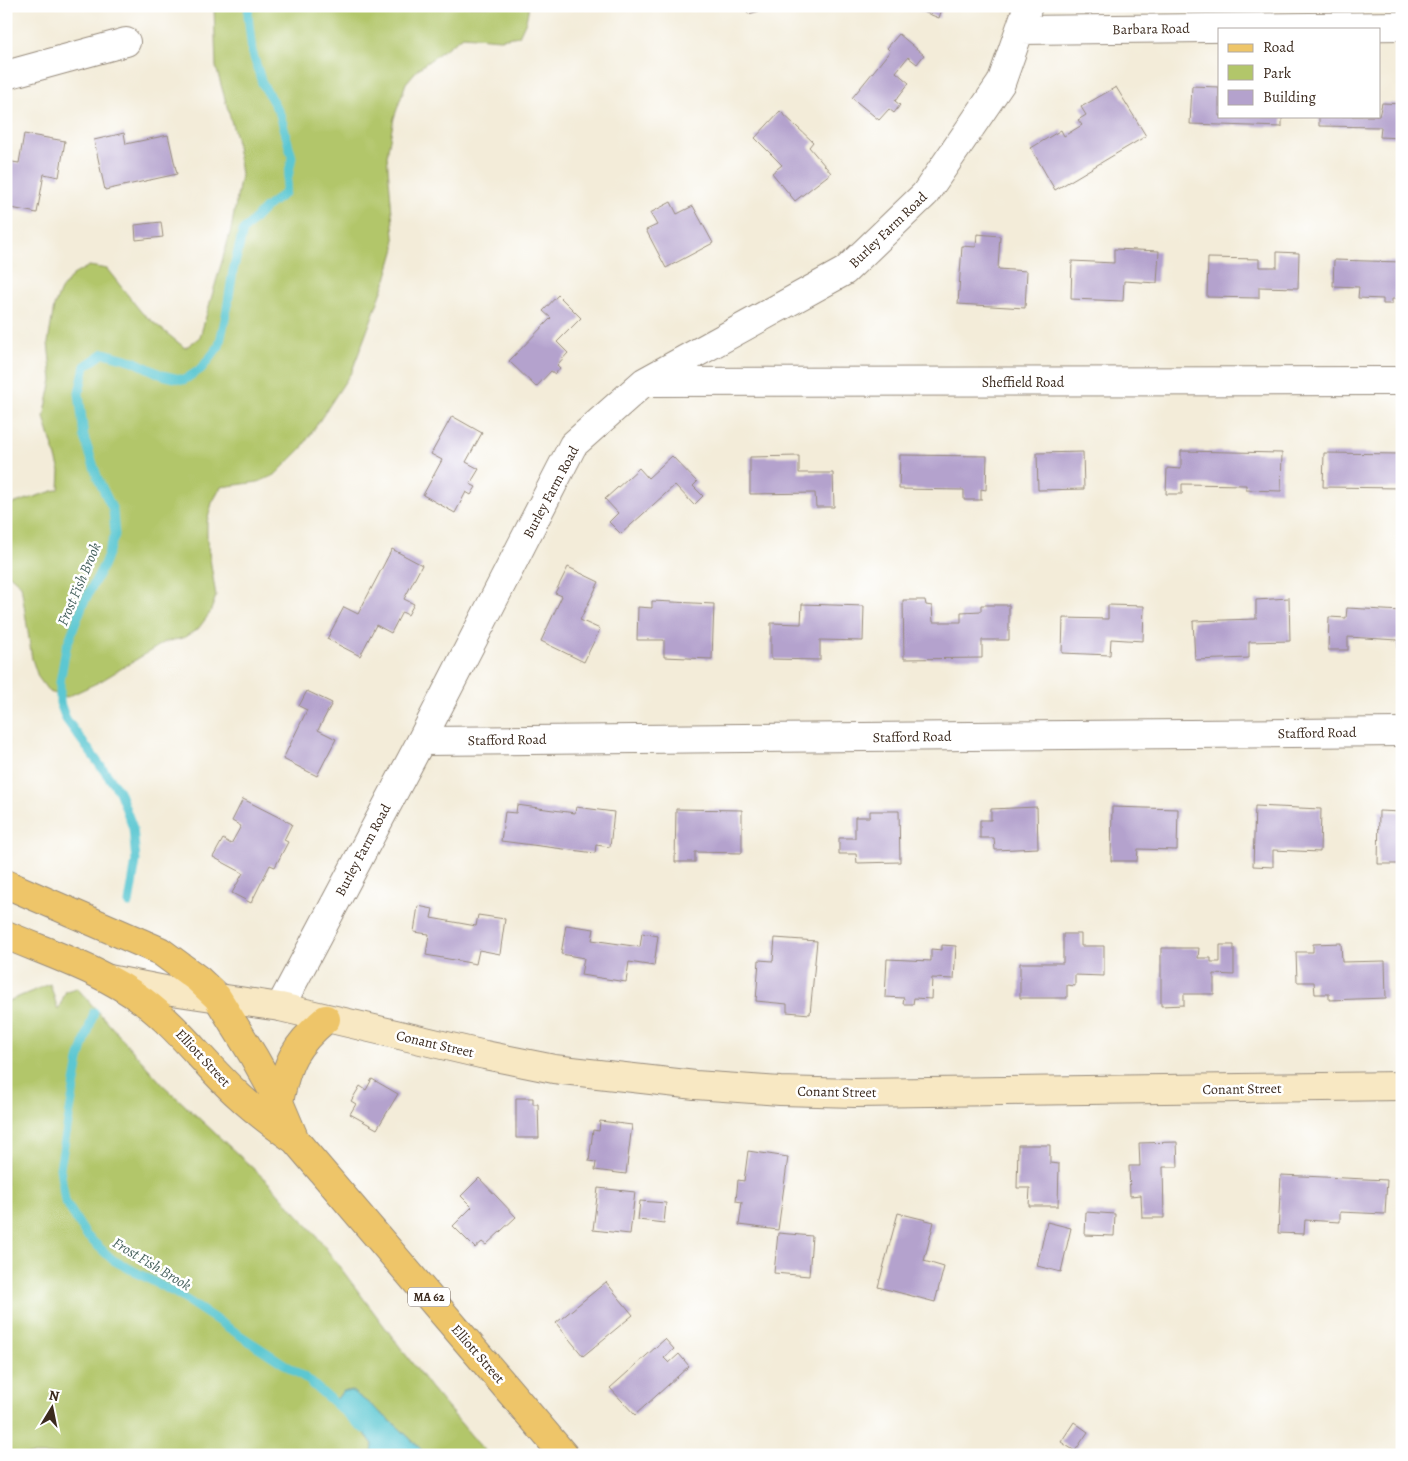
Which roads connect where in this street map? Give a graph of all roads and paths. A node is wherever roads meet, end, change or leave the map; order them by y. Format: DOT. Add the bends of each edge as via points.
graph roads {
  1 [pos="1024,18"];
  2 [pos="1402,26"];
  3 [pos="126,42"];
  4 [pos="6,75"];
  5 [pos="1402,381"];
  6 [pos="644,382"];
  7 [pos="1402,732"];
  8 [pos="422,741"];
  9 [pos="6,884"];
  10 [pos="6,935"];
  11 [pos="160,951"];
  12 [pos="110,979"];
  13 [pos="217,997"];
  14 [pos="280,1007"];
  15 [pos="326,1019"];
  16 [pos="1402,1086"];
  17 [pos="279,1102"];
  18 [pos="295,1140"];
  19 [pos="564,1455"];
  1 -- 2 [label="street, Barbara Road"];
  1 -- 6 [label="street, Burley Farm Road" via="1001,83 926,194 845,272"];
  3 -- 4 [label="street"];
  5 -- 6 [label="street, Sheffield Road"];
  6 -- 8 [label="street, Burley Farm Road" via="573,445"];
  7 -- 8 [label="street, Stafford Road"];
  8 -- 14 [label="street, Burley Farm Road"];
  9 -- 11 [label="main road, Conant Street"];
  10 -- 12 [label="main road, Conant Street"];
  11 -- 13 [label="main road, Elliott Street / MA 62" via="198,978"];
  11 -- 14 [label="main road, Conant Street"];
  12 -- 13 [label="main road, Conant Street"];
  12 -- 18 [label="main road, Elliott Street / MA 62" via="175,1028 237,1094"];
  13 -- 14 [label="main road, Conant Street"];
  13 -- 17 [label="main road, Elliott Street / MA 62"];
  14 -- 15 [label="main road, Conant Street"];
  15 -- 16 [label="main road, Conant Street" via="554,1069 780,1091 929,1093"];
  15 -- 17 [label="main road" via="308,1034 295,1052 285,1075"];
  17 -- 18 [label="main road, Elliott Street / MA 62"];
  18 -- 19 [label="main road, Elliott Street / MA 62"];
}
